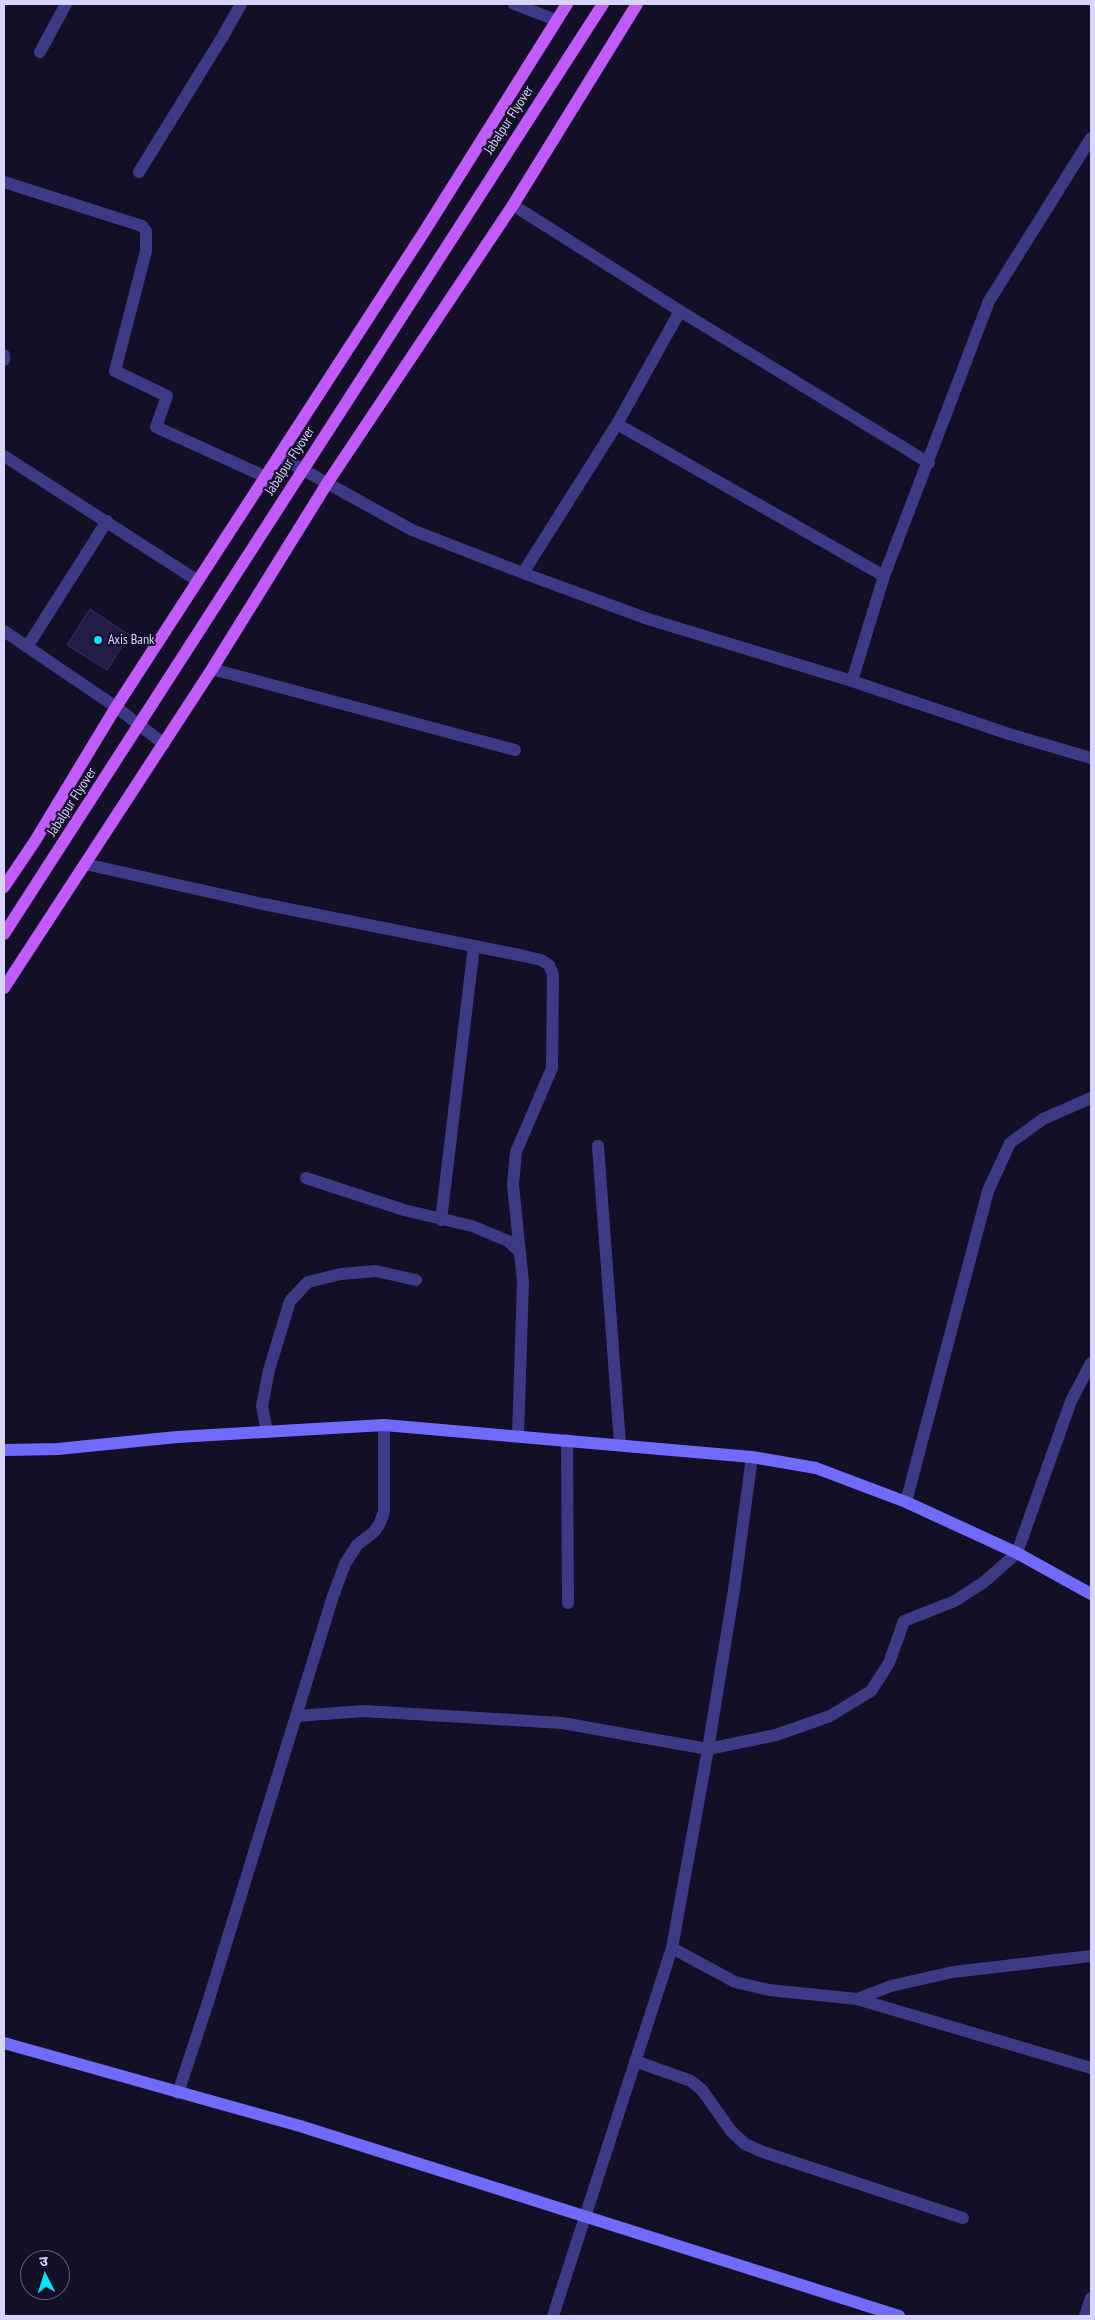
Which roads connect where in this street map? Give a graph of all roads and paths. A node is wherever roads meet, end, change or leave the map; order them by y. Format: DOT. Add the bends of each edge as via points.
graph roads {
  1 [pos="66,4"];
  2 [pos="241,4"];
  3 [pos="514,4"];
  4 [pos="567,4"];
  5 [pos="602,4"];
  6 [pos="637,4"];
  7 [pos="556,20"];
  8 [pos="40,52"];
  9 [pos="1091,138"];
  10 [pos="139,172"];
  11 [pos="4,182"];
  12 [pos="513,205"];
  13 [pos="680,311"];
  14 [pos="4,356"];
  15 [pos="4,360"];
  16 [pos="617,424"];
  17 [pos="4,456"];
  18 [pos="280,457"];
  19 [pos="929,463"];
  20 [pos="266,477"];
  21 [pos="328,482"];
  22 [pos="107,521"];
  23 [pos="523,574"];
  24 [pos="884,576"];
  25 [pos="198,580"];
  26 [pos="4,631"];
  27 [pos="27,648"];
  28 [pos="212,669"];
  29 [pos="852,680"];
  30 [pos="116,707"];
  31 [pos="164,744"];
  32 [pos="514,750"];
  33 [pos="1091,758"];
  34 [pos="85,864"];
  35 [pos="4,887"];
  36 [pos="4,934"];
  37 [pos="474,946"];
  38 [pos="4,988"];
  39 [pos="1091,1098"];
  40 [pos="598,1146"];
  41 [pos="306,1178"];
  42 [pos="441,1220"];
  43 [pos="519,1251"];
  44 [pos="416,1280"];
  45 [pos="1091,1363"];
  46 [pos="384,1425"];
  47 [pos="268,1432"];
  48 [pos="518,1436"];
  49 [pos="566,1440"];
  50 [pos="620,1444"];
  51 [pos="4,1450"];
  52 [pos="752,1457"];
  53 [pos="906,1502"];
  54 [pos="1017,1553"];
  55 [pos="1091,1594"];
  56 [pos="568,1603"];
  57 [pos="296,1716"];
  58 [pos="708,1749"];
  59 [pos="672,1948"];
  60 [pos="1091,1956"];
  61 [pos="858,1999"];
  62 [pos="4,2043"];
  63 [pos="635,2061"];
  64 [pos="1091,2068"];
  65 [pos="178,2093"];
  66 [pos="584,2216"];
  67 [pos="962,2218"];
  68 [pos="1091,2298"];
  69 [pos="553,2316"];
  70 [pos="900,2316"];
  71 [pos="1085,2316"];
  1 -- 8 [label="street"];
  2 -- 10 [label="street"];
  3 -- 7 [label="street"];
  4 -- 7 [label="main road"];
  5 -- 36 [label="main road, Jabalpur Flyover, bridge"];
  6 -- 12 [label="main road"];
  7 -- 18 [label="main road"];
  9 -- 19 [label="street" via="990,301"];
  11 -- 20 [label="street" via="142,226 146,231 146,251 115,371 167,396 156,427"];
  12 -- 13 [label="street"];
  12 -- 21 [label="main road"];
  13 -- 16 [label="street"];
  13 -- 19 [label="street"];
  14 -- 15 [label="street"];
  16 -- 23 [label="street"];
  16 -- 24 [label="street"];
  17 -- 22 [label="street"];
  18 -- 20 [label="main road"];
  18 -- 21 [label="street"];
  19 -- 24 [label="street"];
  20 -- 25 [label="main road"];
  21 -- 23 [label="street" via="412,530"];
  21 -- 28 [label="main road"];
  22 -- 25 [label="street"];
  22 -- 27 [label="street"];
  23 -- 29 [label="street" via="648,619"];
  24 -- 29 [label="street"];
  25 -- 30 [label="main road"];
  26 -- 27 [label="street"];
  27 -- 30 [label="street"];
  28 -- 31 [label="main road"];
  28 -- 32 [label="street"];
  29 -- 33 [label="street" via="1009,734"];
  30 -- 31 [label="street"];
  30 -- 35 [label="main road"];
  31 -- 34 [label="main road"];
  34 -- 37 [label="street"];
  34 -- 38 [label="main road"];
  37 -- 42 [label="street"];
  37 -- 43 [label="street" via="541,960 549,965 553,975 552,1068 516,1152 513,1185"];
  39 -- 53 [label="street" via="1043,1119 1010,1143 988,1191"];
  40 -- 50 [label="street"];
  41 -- 42 [label="street"];
  42 -- 43 [label="street" via="494,1234"];
  43 -- 48 [label="street" via="523,1282"];
  44 -- 47 [label="street" via="376,1272 341,1274 308,1282 290,1300 262,1406"];
  45 -- 54 [label="street" via="1071,1402"];
  46 -- 47 [label="street"];
  46 -- 48 [label="street"];
  46 -- 57 [label="street" via="384,1511 374,1532 357,1545 345,1564"];
  47 -- 51 [label="street" via="58,1449"];
  48 -- 49 [label="street"];
  49 -- 50 [label="street"];
  49 -- 56 [label="street"];
  50 -- 52 [label="street"];
  52 -- 53 [label="street" via="816,1468"];
  52 -- 58 [label="street"];
  53 -- 54 [label="street"];
  54 -- 55 [label="street"];
  54 -- 58 [label="street" via="984,1582 955,1601 904,1620 889,1663 870,1691 830,1716 776,1735"];
  57 -- 58 [label="street" via="364,1711 562,1723"];
  57 -- 65 [label="street"];
  58 -- 59 [label="street"];
  59 -- 61 [label="street" via="735,1982 769,1990"];
  59 -- 63 [label="street"];
  60 -- 61 [label="street" via="953,1972 891,1986"];
  61 -- 64 [label="street"];
  62 -- 65 [label="street"];
  63 -- 66 [label="street"];
  63 -- 67 [label="street" via="691,2081 702,2090 731,2131 746,2144"];
  65 -- 66 [label="street" via="300,2126"];
  66 -- 69 [label="street"];
  66 -- 70 [label="street"];
  68 -- 71 [label="street"];
}
